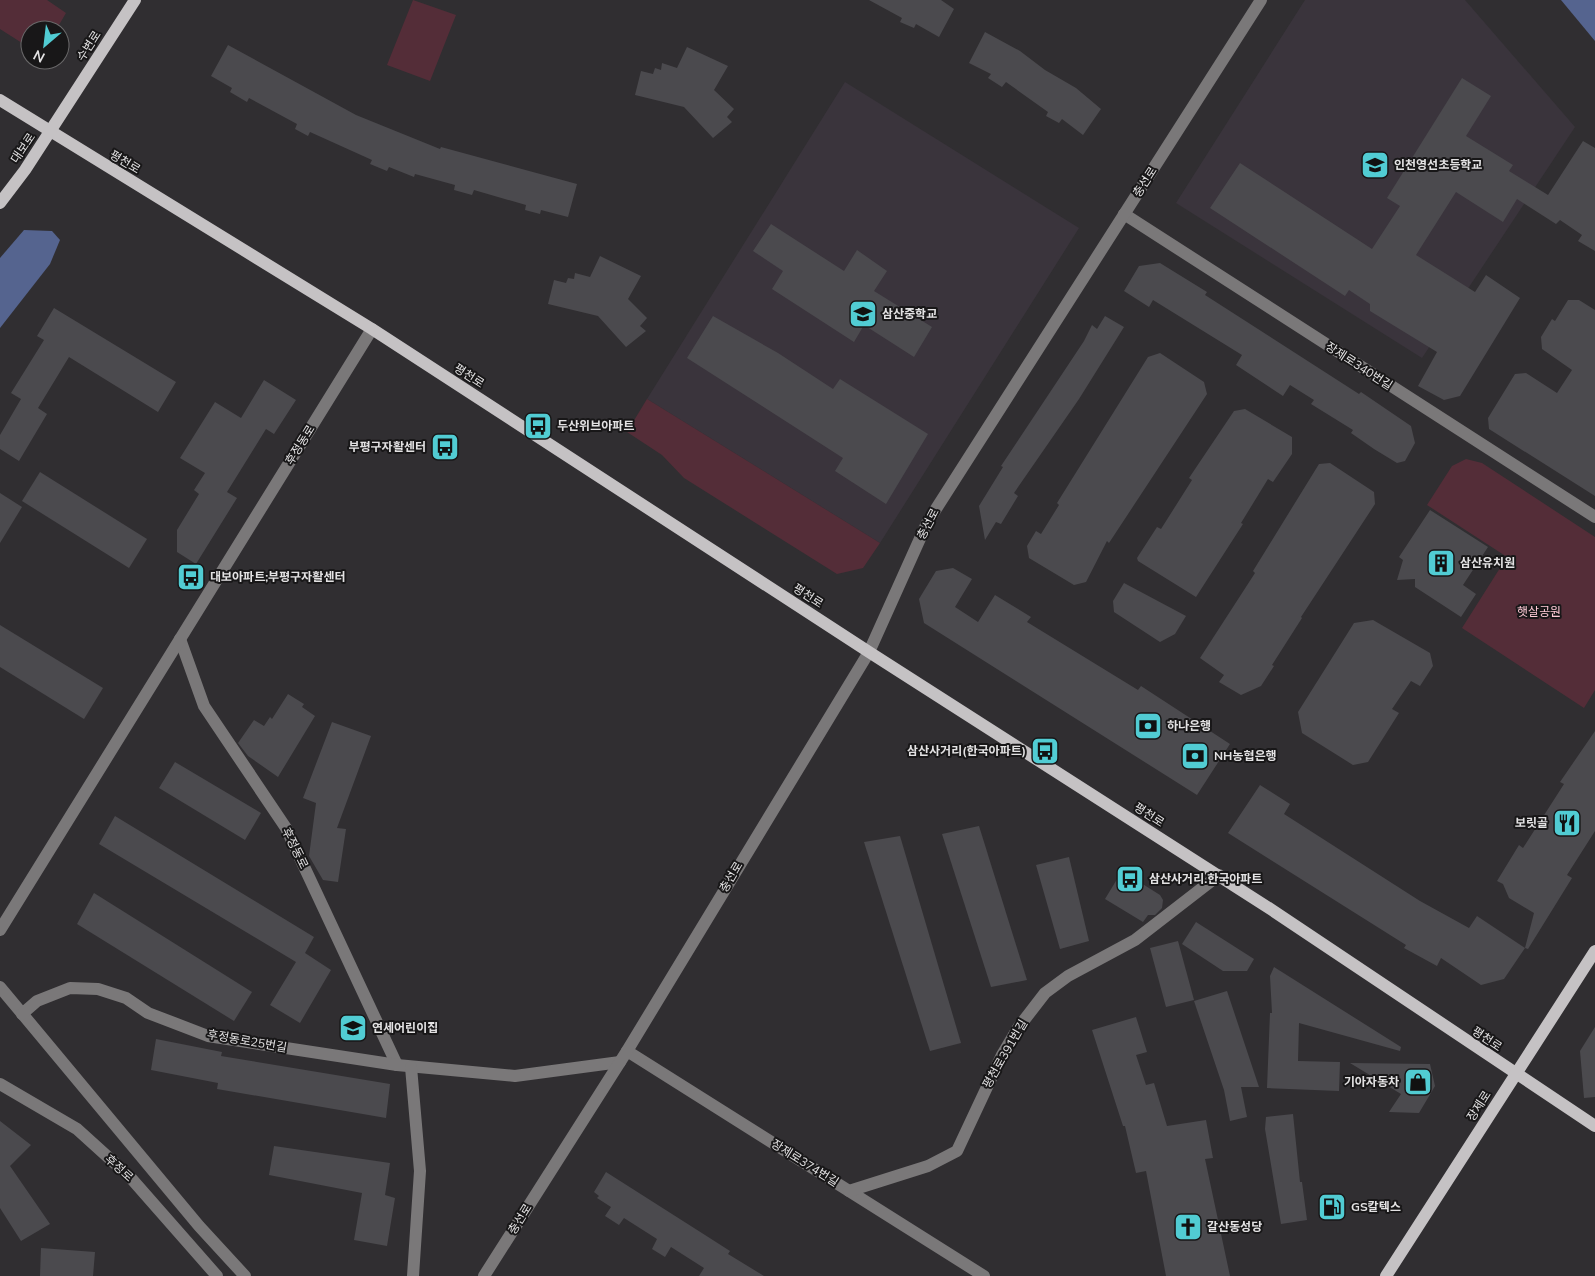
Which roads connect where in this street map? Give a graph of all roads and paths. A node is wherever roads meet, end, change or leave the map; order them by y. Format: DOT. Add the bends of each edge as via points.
graph roads {
  1 [pos="135,0"];
  2 [pos="1261,0"];
  3 [pos="0,100"];
  4 [pos="50,132"];
  5 [pos="0,203"];
  6 [pos="1124,214"];
  7 [pos="372,329"];
  8 [pos="1595,517"];
  9 [pos="180,639"];
  10 [pos="869,652"];
  11 [pos="1219,875"];
  12 [pos="0,930"];
  13 [pos="1595,951"];
  14 [pos="0,987"];
  15 [pos="22,1014"];
  16 [pos="624,1056"];
  17 [pos="397,1065"];
  18 [pos="410,1067"];
  19 [pos="1516,1075"];
  20 [pos="0,1084"];
  21 [pos="1595,1126"];
  22 [pos="849,1191"];
  23 [pos="217,1276"];
  24 [pos="245,1276"];
  25 [pos="413,1276"];
  26 [pos="484,1276"];
  27 [pos="984,1276"];
  28 [pos="1386,1276"];
  1 -- 4 [label="main road, 수변로"];
  2 -- 6 [label="street, 충선로"];
  3 -- 4 [label="main road, 평천로"];
  4 -- 5 [label="main road, 대보로"];
  4 -- 7 [label="main road, 평천로"];
  6 -- 8 [label="street, 장제로340번길"];
  6 -- 10 [label="street, 충선로" via="927,522"];
  7 -- 9 [label="street, 후정동로"];
  7 -- 10 [label="main road, 평천로"];
  9 -- 12 [label="street, 후정동로"];
  9 -- 17 [label="street, 후정동로" via="204,706 286,828"];
  10 -- 11 [label="main road, 평천로"];
  10 -- 16 [label="street, 충선로"];
  11 -- 19 [label="main road, 평천로"];
  11 -- 22 [label="street, 평천로391번길" via="1135,940 1068,976 1046,993 1018,1028 1002,1055 957,1151 928,1166"];
  13 -- 19 [label="main road, 장제로"];
  14 -- 15 [label="street"];
  15 -- 17 [label="street, 후정동로25번길" via="36,1001 70,988 98,989 126,998 148,1014 208,1036"];
  15 -- 24 [label="street" via="199,1226"];
  16 -- 18 [label="street" via="515,1076"];
  16 -- 22 [label="street, 장제로374번길"];
  16 -- 26 [label="street, 충선로"];
  17 -- 18 [label="street"];
  18 -- 25 [label="street" via="420,1171"];
  19 -- 21 [label="main road, 평천로"];
  19 -- 28 [label="main road, 장제로"];
  20 -- 23 [label="street, 후정로" via="77,1129 130,1178"];
  22 -- 27 [label="street, 장제로374번길"];
}
